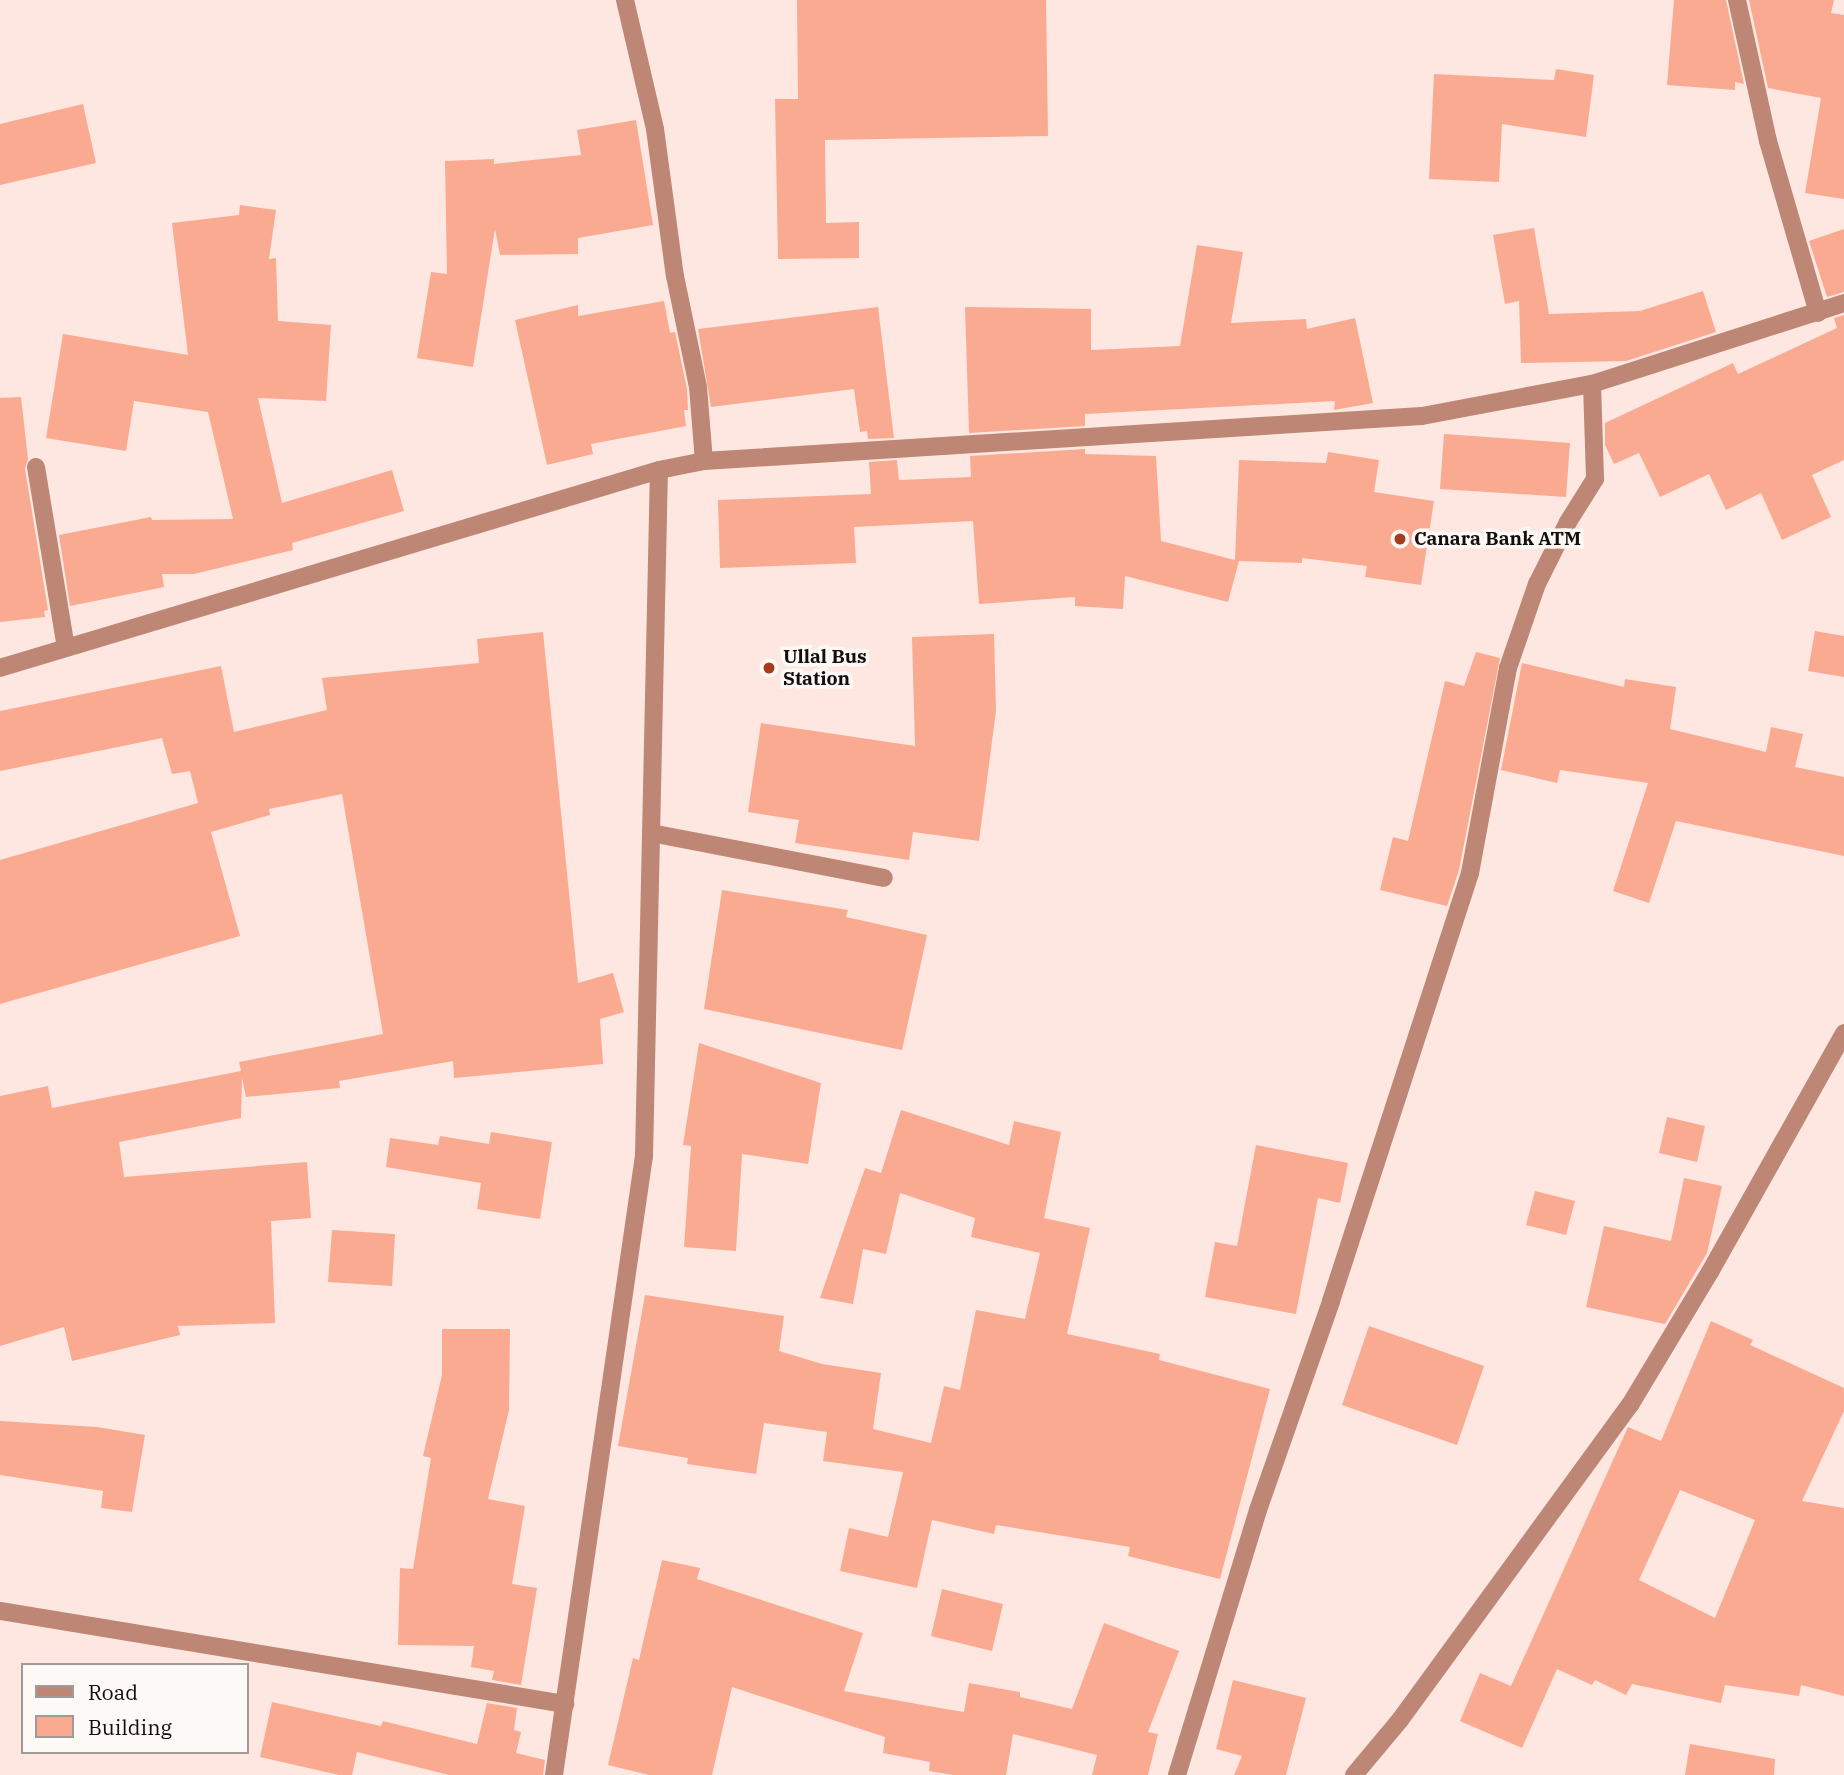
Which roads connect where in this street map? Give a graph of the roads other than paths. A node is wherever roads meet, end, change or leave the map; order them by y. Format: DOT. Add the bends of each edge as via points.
graph roads {
  1 [pos="625,0"];
  2 [pos="1737,0"];
  3 [pos="1844,303"];
  4 [pos="1818,313"];
  5 [pos="1592,384"];
  6 [pos="704,461"];
  7 [pos="36,467"];
  8 [pos="659,470"];
  9 [pos="66,648"];
  10 [pos="0,668"];
  11 [pos="651,833"];
  12 [pos="884,878"];
  13 [pos="1844,1033"];
  14 [pos="0,1611"];
  15 [pos="565,1704"];
  16 [pos="554,1775"];
  17 [pos="1177,1775"];
  18 [pos="1354,1775"];
  1 -- 6 [label="street" via="655,129 675,276 698,387"];
  2 -- 4 [label="street" via="1768,141"];
  3 -- 4 [label="street"];
  4 -- 5 [label="street"];
  5 -- 6 [label="street" via="1422,416"];
  5 -- 17 [label="street" via="1595,479 1537,584 1508,668 1470,873 1258,1510"];
  6 -- 8 [label="street"];
  7 -- 9 [label="street"];
  8 -- 9 [label="street"];
  8 -- 11 [label="street"];
  9 -- 10 [label="street"];
  11 -- 12 [label="street"];
  11 -- 15 [label="street" via="644,1156"];
  13 -- 18 [label="street" via="1630,1405 1416,1698"];
  14 -- 15 [label="street"];
  15 -- 16 [label="street"];
}
